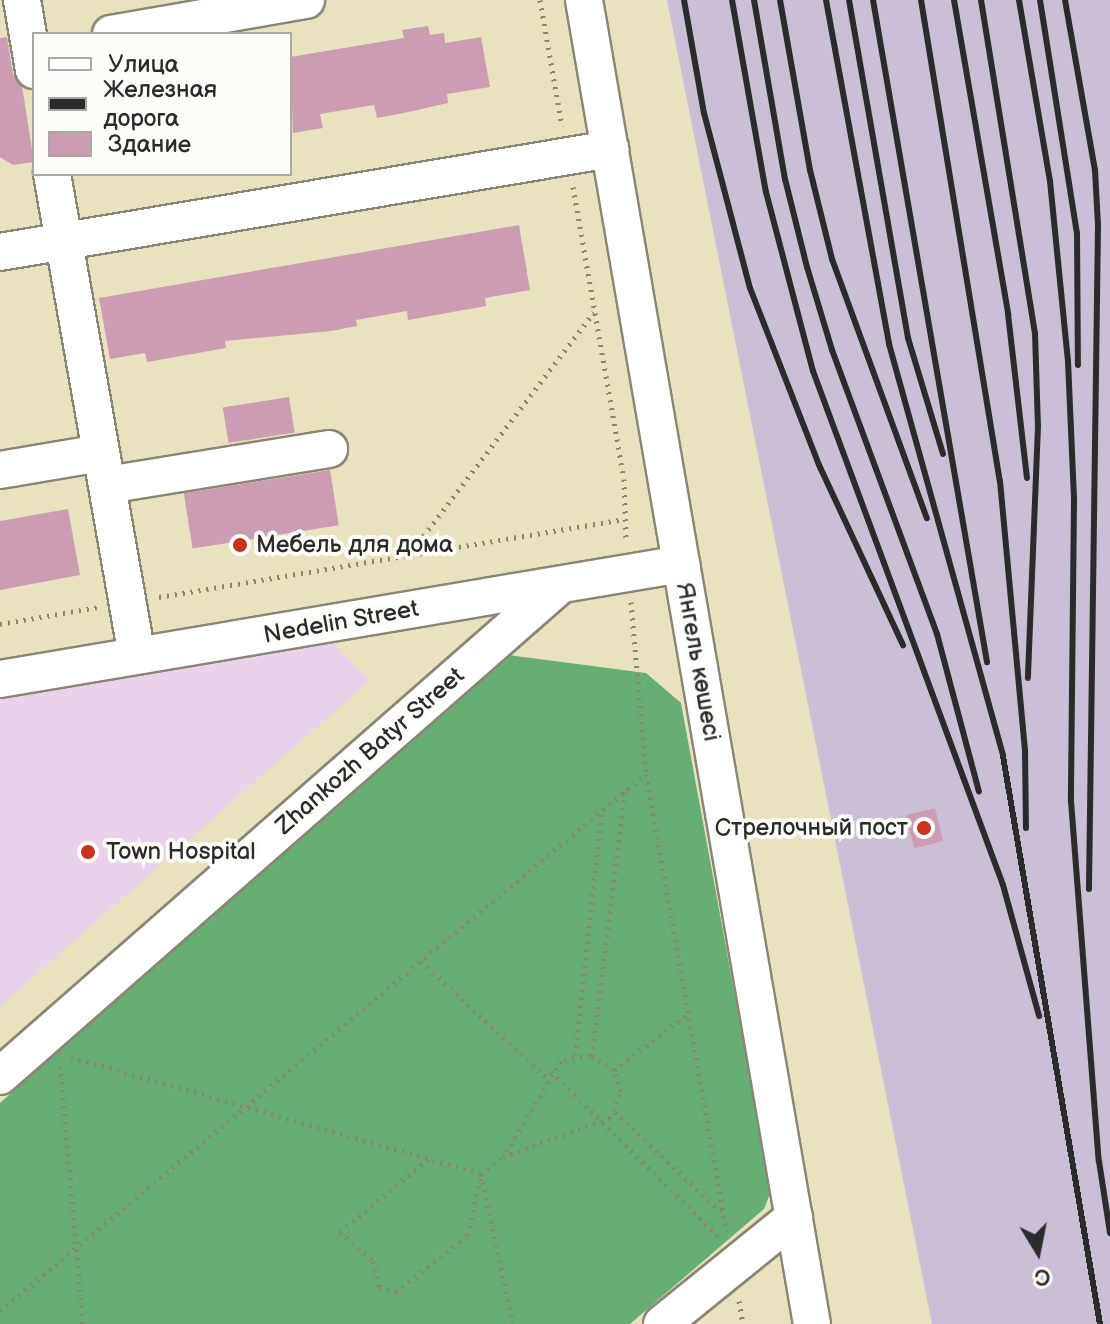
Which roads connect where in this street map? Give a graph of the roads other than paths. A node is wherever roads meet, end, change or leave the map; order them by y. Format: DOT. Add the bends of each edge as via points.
graph roads {
  1 [pos="22,0"];
  2 [pos="306,0"];
  3 [pos="584,0"];
  4 [pos="122,32"];
  5 [pos="32,50"];
  6 [pos="610,149"];
  7 [pos="52,176"];
  8 [pos="64,240"];
  9 [pos="0,252"];
  10 [pos="329,449"];
  11 [pos="104,469"];
  12 [pos="0,470"];
  13 [pos="681,564"];
  14 [pos="560,585"];
  15 [pos="137,656"];
  16 [pos="0,679"];
  17 [pos="0,1076"];
  18 [pos="794,1217"];
  19 [pos="662,1324"];
  20 [pos="812,1324"];
  1 -- 5 [label="street"];
  2 -- 4 [label="street"];
  3 -- 6 [label="street, Янгель көшесі"];
  6 -- 8 [label="street"];
  6 -- 13 [label="street, Янгель көшесі"];
  7 -- 8 [label="street"];
  8 -- 9 [label="street"];
  8 -- 11 [label="street"];
  10 -- 11 [label="street"];
  11 -- 12 [label="street"];
  11 -- 15 [label="street"];
  13 -- 14 [label="street, Nedelin Street"];
  13 -- 18 [label="street, Янгель көшесі"];
  14 -- 15 [label="street, Nedelin Street"];
  14 -- 17 [label="street, Zhankozh Batyr Street"];
  15 -- 16 [label="street, Nedelin Street"];
  18 -- 19 [label="street"];
  18 -- 20 [label="street, Янгель көшесі"];
}
